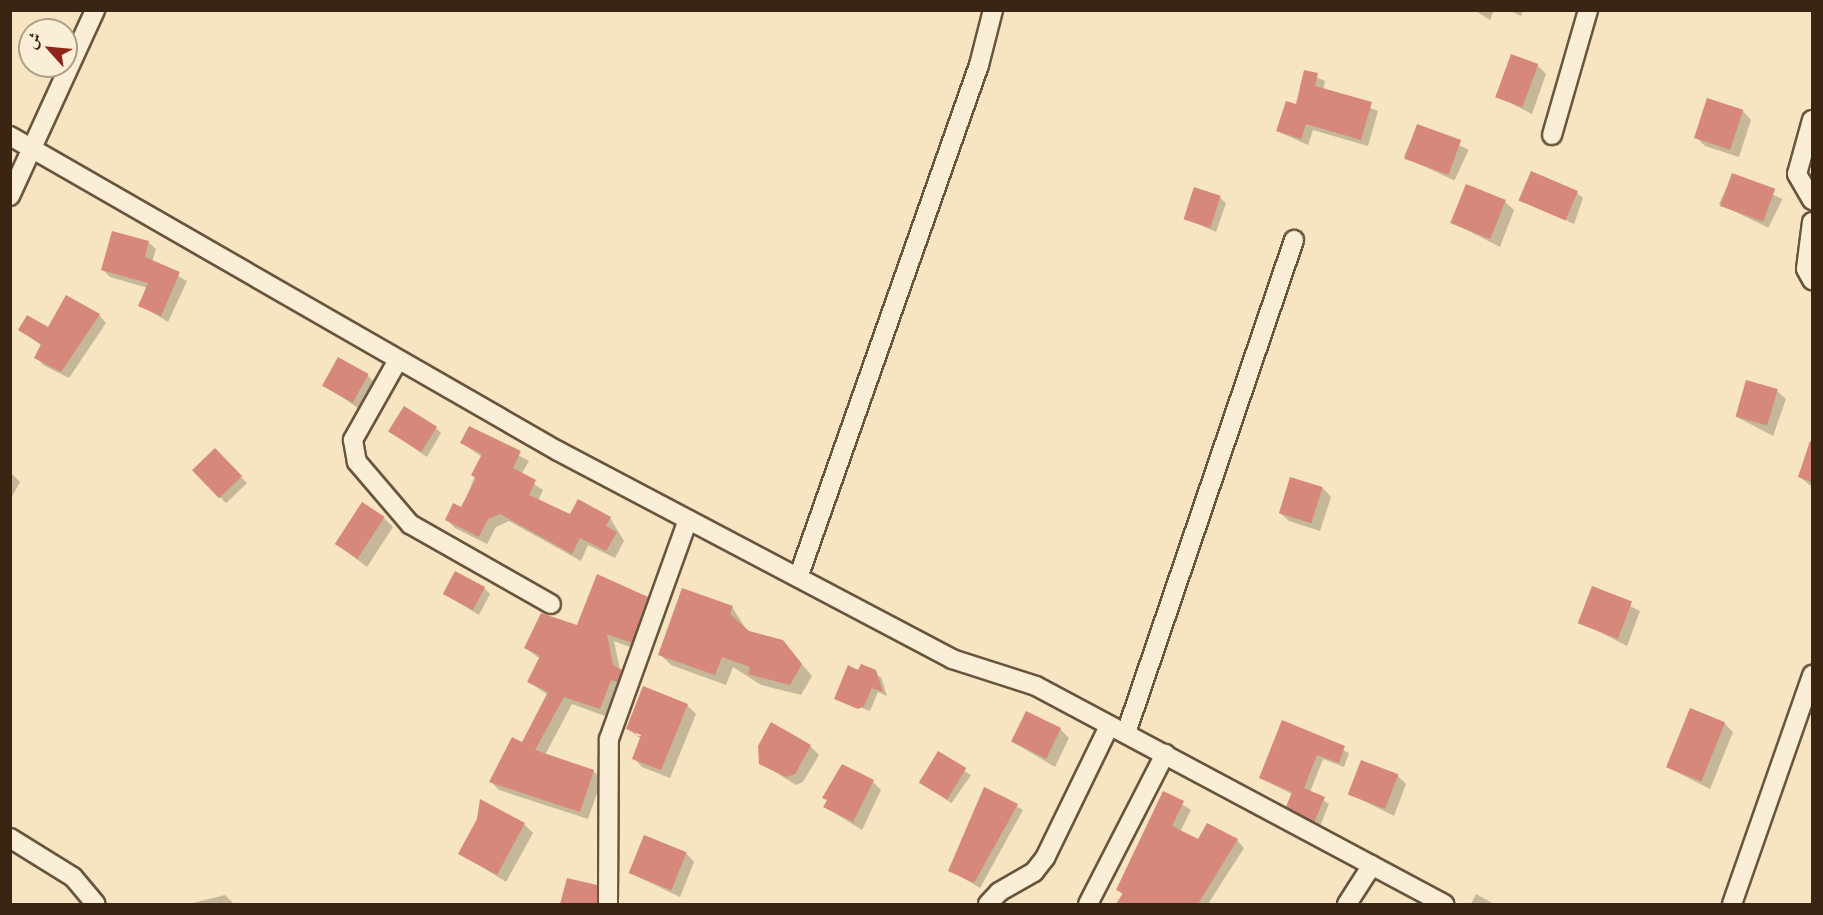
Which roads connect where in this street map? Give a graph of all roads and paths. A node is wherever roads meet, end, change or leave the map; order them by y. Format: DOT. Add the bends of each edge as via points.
graph roads {
  1 [pos="95,10"];
  2 [pos="993,10"];
  3 [pos="1588,10"];
  4 [pos="1812,120"];
  5 [pos="1552,135"];
  6 [pos="10,136"];
  7 [pos="33,151"];
  8 [pos="10,196"];
  9 [pos="1812,200"];
  10 [pos="1812,222"];
  11 [pos="1294,240"];
  12 [pos="1812,280"];
  13 [pos="398,360"];
  14 [pos="688,520"];
  15 [pos="799,575"];
  16 [pos="551,604"];
  17 [pos="1812,675"];
  18 [pos="1117,730"];
  19 [pos="1165,754"];
  20 [pos="10,838"];
  21 [pos="1372,865"];
  22 [pos="96,904"];
  23 [pos="608,904"];
  24 [pos="988,904"];
  25 [pos="1088,904"];
  26 [pos="1347,904"];
  27 [pos="1444,904"];
  28 [pos="1732,904"];
  1 -- 7 [label="street"];
  2 -- 15 [label="street" via="979,65"];
  3 -- 5 [label="street"];
  4 -- 9 [label="street" via="1797,174"];
  6 -- 7 [label="street"];
  7 -- 8 [label="street"];
  7 -- 13 [label="street"];
  10 -- 12 [label="street" via="1806,269"];
  11 -- 18 [label="street"];
  13 -- 14 [label="street"];
  13 -- 16 [label="street" via="353,440 357,462 410,524"];
  14 -- 15 [label="street"];
  14 -- 23 [label="street" via="609,739"];
  15 -- 18 [label="street" via="952,659 1036,686"];
  17 -- 28 [label="street"];
  18 -- 19 [label="street"];
  18 -- 24 [label="street" via="1045,858 1034,872 999,892"];
  19 -- 21 [label="street"];
  19 -- 25 [label="street"];
  20 -- 22 [label="street" via="73,877"];
  21 -- 26 [label="street"];
  21 -- 27 [label="street"];
}
